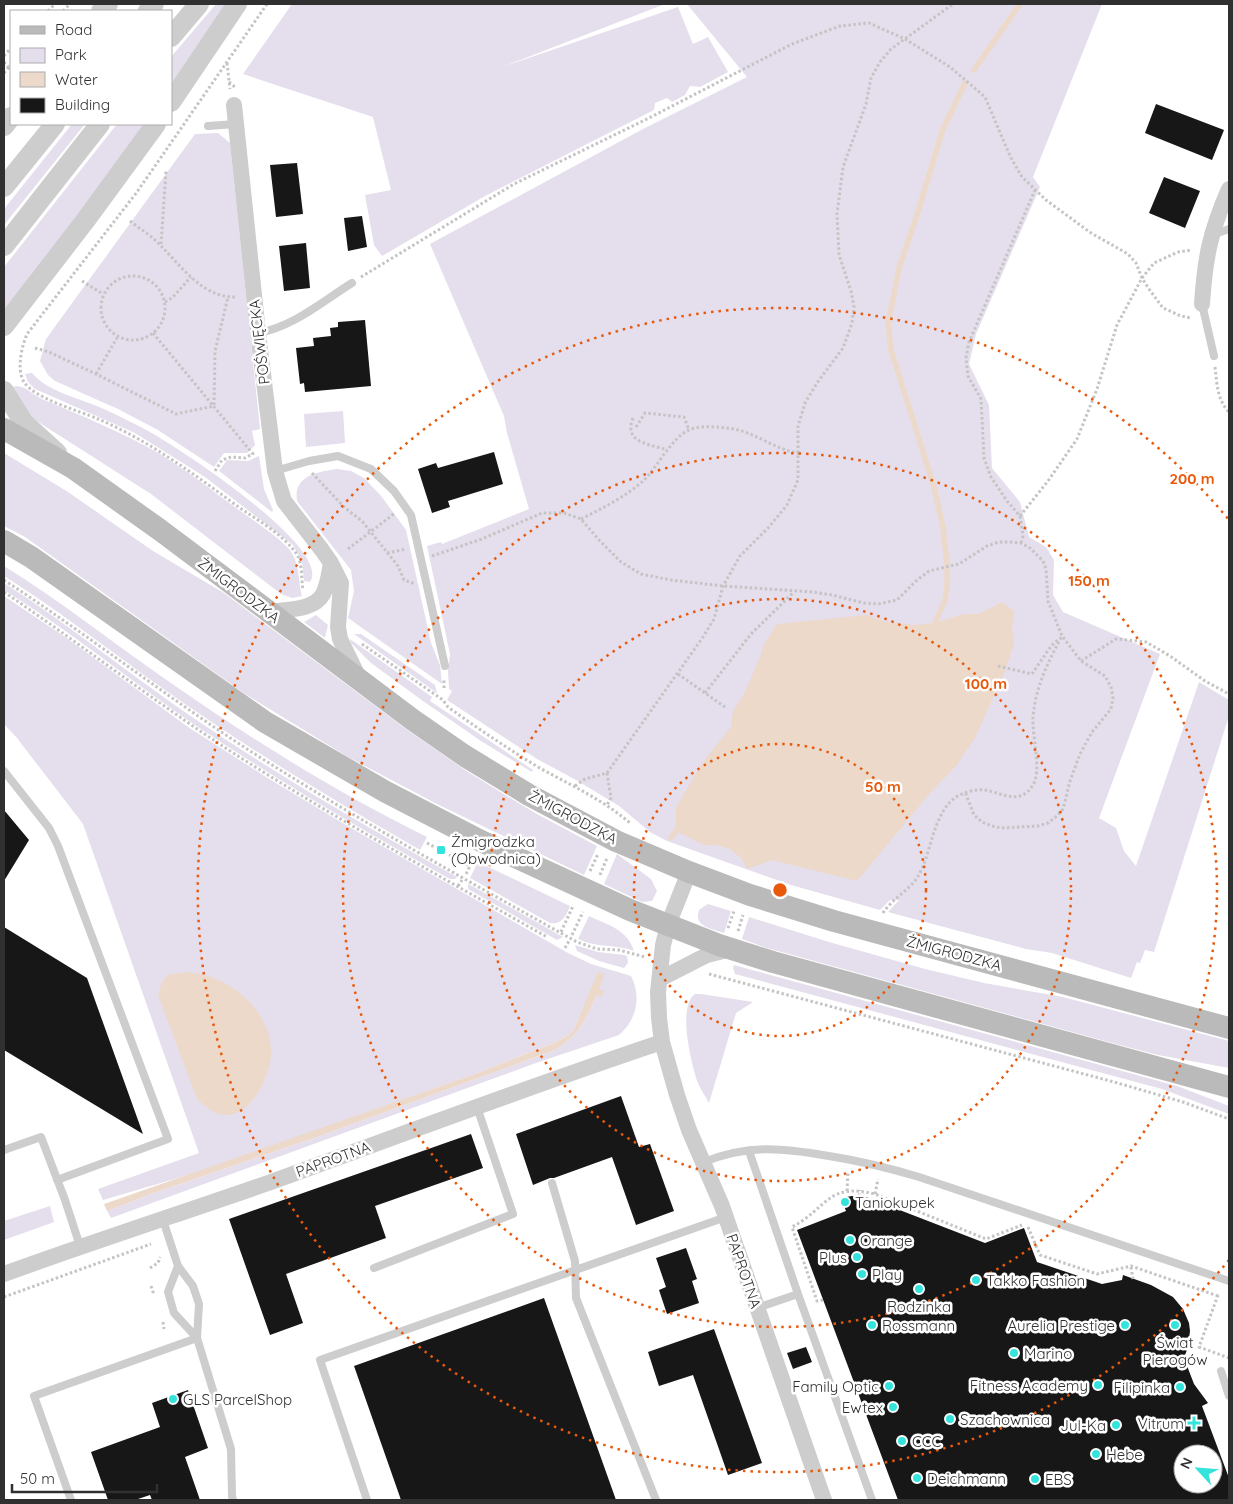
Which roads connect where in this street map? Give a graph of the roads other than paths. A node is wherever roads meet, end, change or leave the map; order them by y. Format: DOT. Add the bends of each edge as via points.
graph roads {
  1 [pos="199,4"];
  2 [pos="237,4"];
  3 [pos="172,36"];
  4 [pos="172,101"];
  5 [pos="234,105"];
  6 [pos="236,124"];
  7 [pos="54,125"];
  8 [pos="99,125"];
  9 [pos="155,125"];
  10 [pos="208,126"];
  11 [pos="4,187"];
  12 [pos="1227,200"];
  13 [pos="1229,229"];
  14 [pos="1211,236"];
  15 [pos="4,246"];
  16 [pos="352,283"];
  17 [pos="1203,312"];
  18 [pos="4,327"];
  19 [pos="258,333"];
  20 [pos="1214,356"];
  21 [pos="4,391"];
  22 [pos="4,429"];
  23 [pos="73,468"];
  24 [pos="275,471"];
  25 [pos="4,540"];
  26 [pos="4,549"];
  27 [pos="31,557"];
  28 [pos="331,563"];
  29 [pos="269,612"];
  30 [pos="445,666"];
  31 [pos="360,681"];
  32 [pos="4,771"];
  33 [pos="689,872"];
  34 [pos="668,925"];
  35 [pos="732,939"];
  36 [pos="660,979"];
  37 [pos="1229,1028"];
  38 [pos="662,1042"];
  39 [pos="1229,1087"];
  40 [pos="477,1107"];
  41 [pos="4,1150"];
  42 [pos="749,1151"];
  43 [pos="704,1162"];
  44 [pos="57,1180"];
  45 [pos="552,1183"];
  46 [pos="726,1218"];
  47 [pos="164,1220"];
  48 [pos="80,1246"];
  49 [pos="178,1266"];
  50 [pos="374,1268"];
  51 [pos="575,1272"];
  52 [pos="4,1274"];
  53 [pos="1229,1281"];
  54 [pos="798,1294"];
  55 [pos="756,1308"];
  56 [pos="198,1338"];
  57 [pos="1221,1371"];
  58 [pos="1229,1396"];
  59 [pos="71,1500"];
  60 [pos="233,1500"];
  61 [pos="367,1500"];
  62 [pos="656,1500"];
  63 [pos="824,1500"];
  64 [pos="872,1500"];
  1 -- 3 [label="street"];
  2 -- 4 [label="street"];
  5 -- 6 [label="street, POŚWIĘCKA"];
  6 -- 10 [label="lane"];
  6 -- 19 [label="street, POŚWIĘCKA"];
  7 -- 11 [label="street"];
  8 -- 15 [label="street"];
  9 -- 18 [label="street"];
  12 -- 14 [label="street"];
  13 -- 14 [label="lane"];
  14 -- 17 [label="street" via="1204,276"];
  16 -- 19 [label="lane" via="285,325"];
  17 -- 20 [label="lane"];
  19 -- 24 [label="street, POŚWIĘCKA"];
  21 -- 23 [label="street" via="24,423"];
  22 -- 23 [label="main road, ŻMIGRODZKA"];
  23 -- 29 [label="main road, ŻMIGRODZKA"];
  24 -- 28 [label="street, POŚWIĘCKA" via="284,502"];
  24 -- 30 [label="lane" via="338,456 371,469 394,491 411,515"];
  25 -- 27 [label="main road"];
  26 -- 27 [label="main road"];
  27 -- 34 [label="main road" via="265,722 386,792 481,841"];
  28 -- 29 [label="street" via="326,588 318,601"];
  28 -- 31 [label="street, POŚWIĘCKA" via="341,583 338,628 344,650"];
  29 -- 31 [label="main road, ŻMIGRODZKA"];
  31 -- 33 [label="main road, ŻMIGRODZKA" via="465,756 529,795 616,840"];
  32 -- 44 [label="lane" via="49,828 58,846 168,1139"];
  33 -- 34 [label="street, PAPROTNA"];
  33 -- 37 [label="main road, ŻMIGRODZKA" via="834,921"];
  34 -- 35 [label="main road"];
  34 -- 36 [label="street, PAPROTNA"];
  35 -- 36 [label="street"];
  35 -- 39 [label="main road" via="782,965"];
  36 -- 38 [label="street, PAPROTNA" via="658,1018"];
  38 -- 40 [label="street, PAPROTNA"];
  38 -- 43 [label="street, PAPROTNA" via="689,1130"];
  40 -- 47 [label="street, PAPROTNA"];
  40 -- 50 [label="lane" via="512,1214"];
  41 -- 44 [label="lane" via="41,1137"];
  42 -- 43 [label="lane"];
  42 -- 53 [label="lane" via="772,1148 798,1150 872,1163"];
  42 -- 54 [label="lane"];
  43 -- 46 [label="street, PAPROTNA"];
  44 -- 48 [label="lane"];
  45 -- 51 [label="lane" via="575,1261"];
  46 -- 51 [label="lane"];
  46 -- 55 [label="street, PAPROTNA"];
  47 -- 48 [label="street, PAPROTNA"];
  47 -- 49 [label="lane"];
  48 -- 52 [label="street, PAPROTNA"];
  49 -- 56 [label="lane" via="193,1286 199,1304"];
  49 -- 56 [label="lane" via="168,1292 174,1313"];
  51 -- 61 [label="lane" via="320,1360"];
  51 -- 62 [label="lane" via="576,1298"];
  54 -- 55 [label="lane"];
  54 -- 64 [label="lane"];
  55 -- 63 [label="street, PAPROTNA"];
  56 -- 59 [label="lane" via="34,1396"];
  56 -- 60 [label="lane" via="231,1449"];
  57 -- 58 [label="lane"];
}
